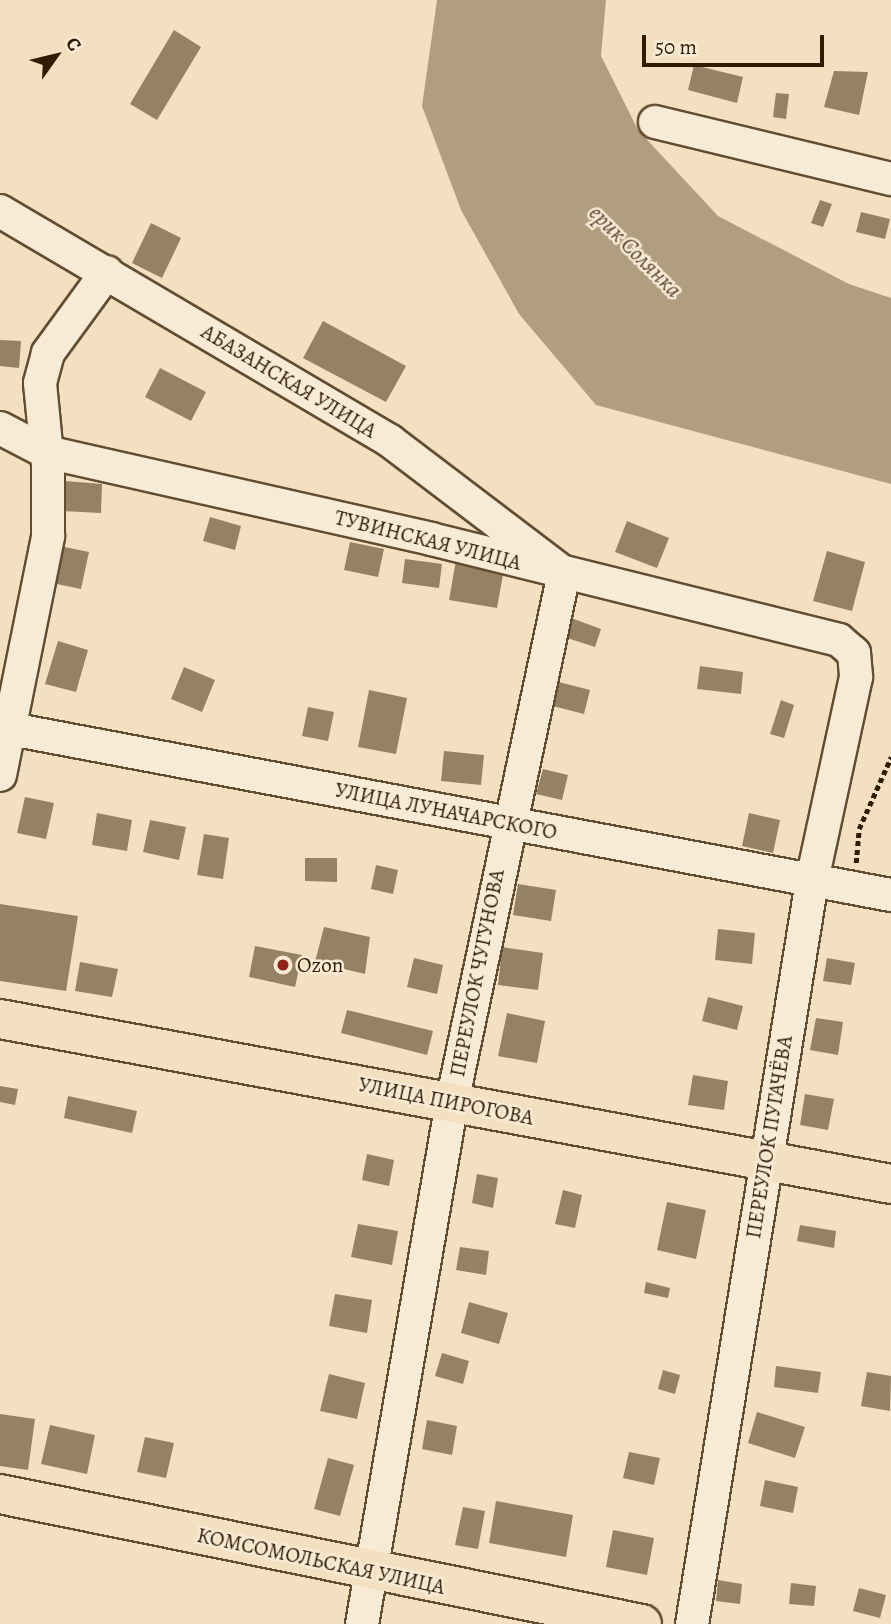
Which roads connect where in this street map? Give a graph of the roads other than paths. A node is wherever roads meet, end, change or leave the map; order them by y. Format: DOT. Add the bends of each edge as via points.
graph roads {
  1 [pos="655,122"];
  2 [pos="891,179"];
  3 [pos="0,211"];
  4 [pos="107,272"];
  5 [pos="0,428"];
  6 [pos="46,452"];
  7 [pos="564,573"];
  8 [pos="854,653"];
  9 [pos="5,728"];
  10 [pos="0,775"];
  11 [pos="507,822"];
  12 [pos="812,881"];
  13 [pos="891,895"];
  14 [pos="0,1019"];
  15 [pos="452,1102"];
  16 [pos="764,1161"];
  17 [pos="891,1184"];
  18 [pos="0,1494"];
  19 [pos="372,1573"];
  20 [pos="362,1624"];
  21 [pos="642,1624"];
  22 [pos="692,1624"];
  1 -- 2 [label="street"];
  3 -- 4 [label="street, АБАЗАНСКАЯ УЛИЦА"];
  4 -- 6 [label="street" via="48,353 40,383"];
  4 -- 7 [label="street, АБАЗАНСКАЯ УЛИЦА" via="390,441"];
  5 -- 6 [label="street, ТУВИНСКАЯ УЛИЦА"];
  6 -- 7 [label="street, ТУВИНСКАЯ УЛИЦА"];
  6 -- 9 [label="street" via="48,536"];
  7 -- 8 [label="street, ТУВИНСКАЯ УЛИЦА" via="839,640"];
  7 -- 11 [label="street, ПЕРЕУЛОК ЧУГУНОВА"];
  8 -- 12 [label="street, ПЕРЕУЛОК ПУГАЧЁВА" via="856,677"];
  9 -- 10 [label="street"];
  9 -- 11 [label="street, УЛИЦА ЛУНАЧАРСКОГО"];
  11 -- 12 [label="street, УЛИЦА ЛУНАЧАРСКОГО"];
  11 -- 15 [label="street, ПЕРЕУЛОК ЧУГУНОВА"];
  12 -- 13 [label="street, УЛИЦА ЛУНАЧАРСКОГО"];
  12 -- 16 [label="street, ПЕРЕУЛОК ПУГАЧЁВА"];
  14 -- 15 [label="main road, УЛИЦА ПИРОГОВА"];
  15 -- 16 [label="main road, УЛИЦА ПИРОГОВА"];
  15 -- 19 [label="street, ПЕРЕУЛОК ЧУГУНОВА"];
  16 -- 17 [label="main road, УЛИЦА ПИРОГОВА"];
  16 -- 22 [label="street, ПЕРЕУЛОК ПУГАЧЁВА"];
  18 -- 19 [label="main road, КОМСОМОЛЬСКАЯ УЛИЦА"];
  19 -- 20 [label="street, ПЕРЕУЛОК ЧУГУНОВА"];
  19 -- 21 [label="main road, КОМСОМОЛЬСКАЯ УЛИЦА"];
}
